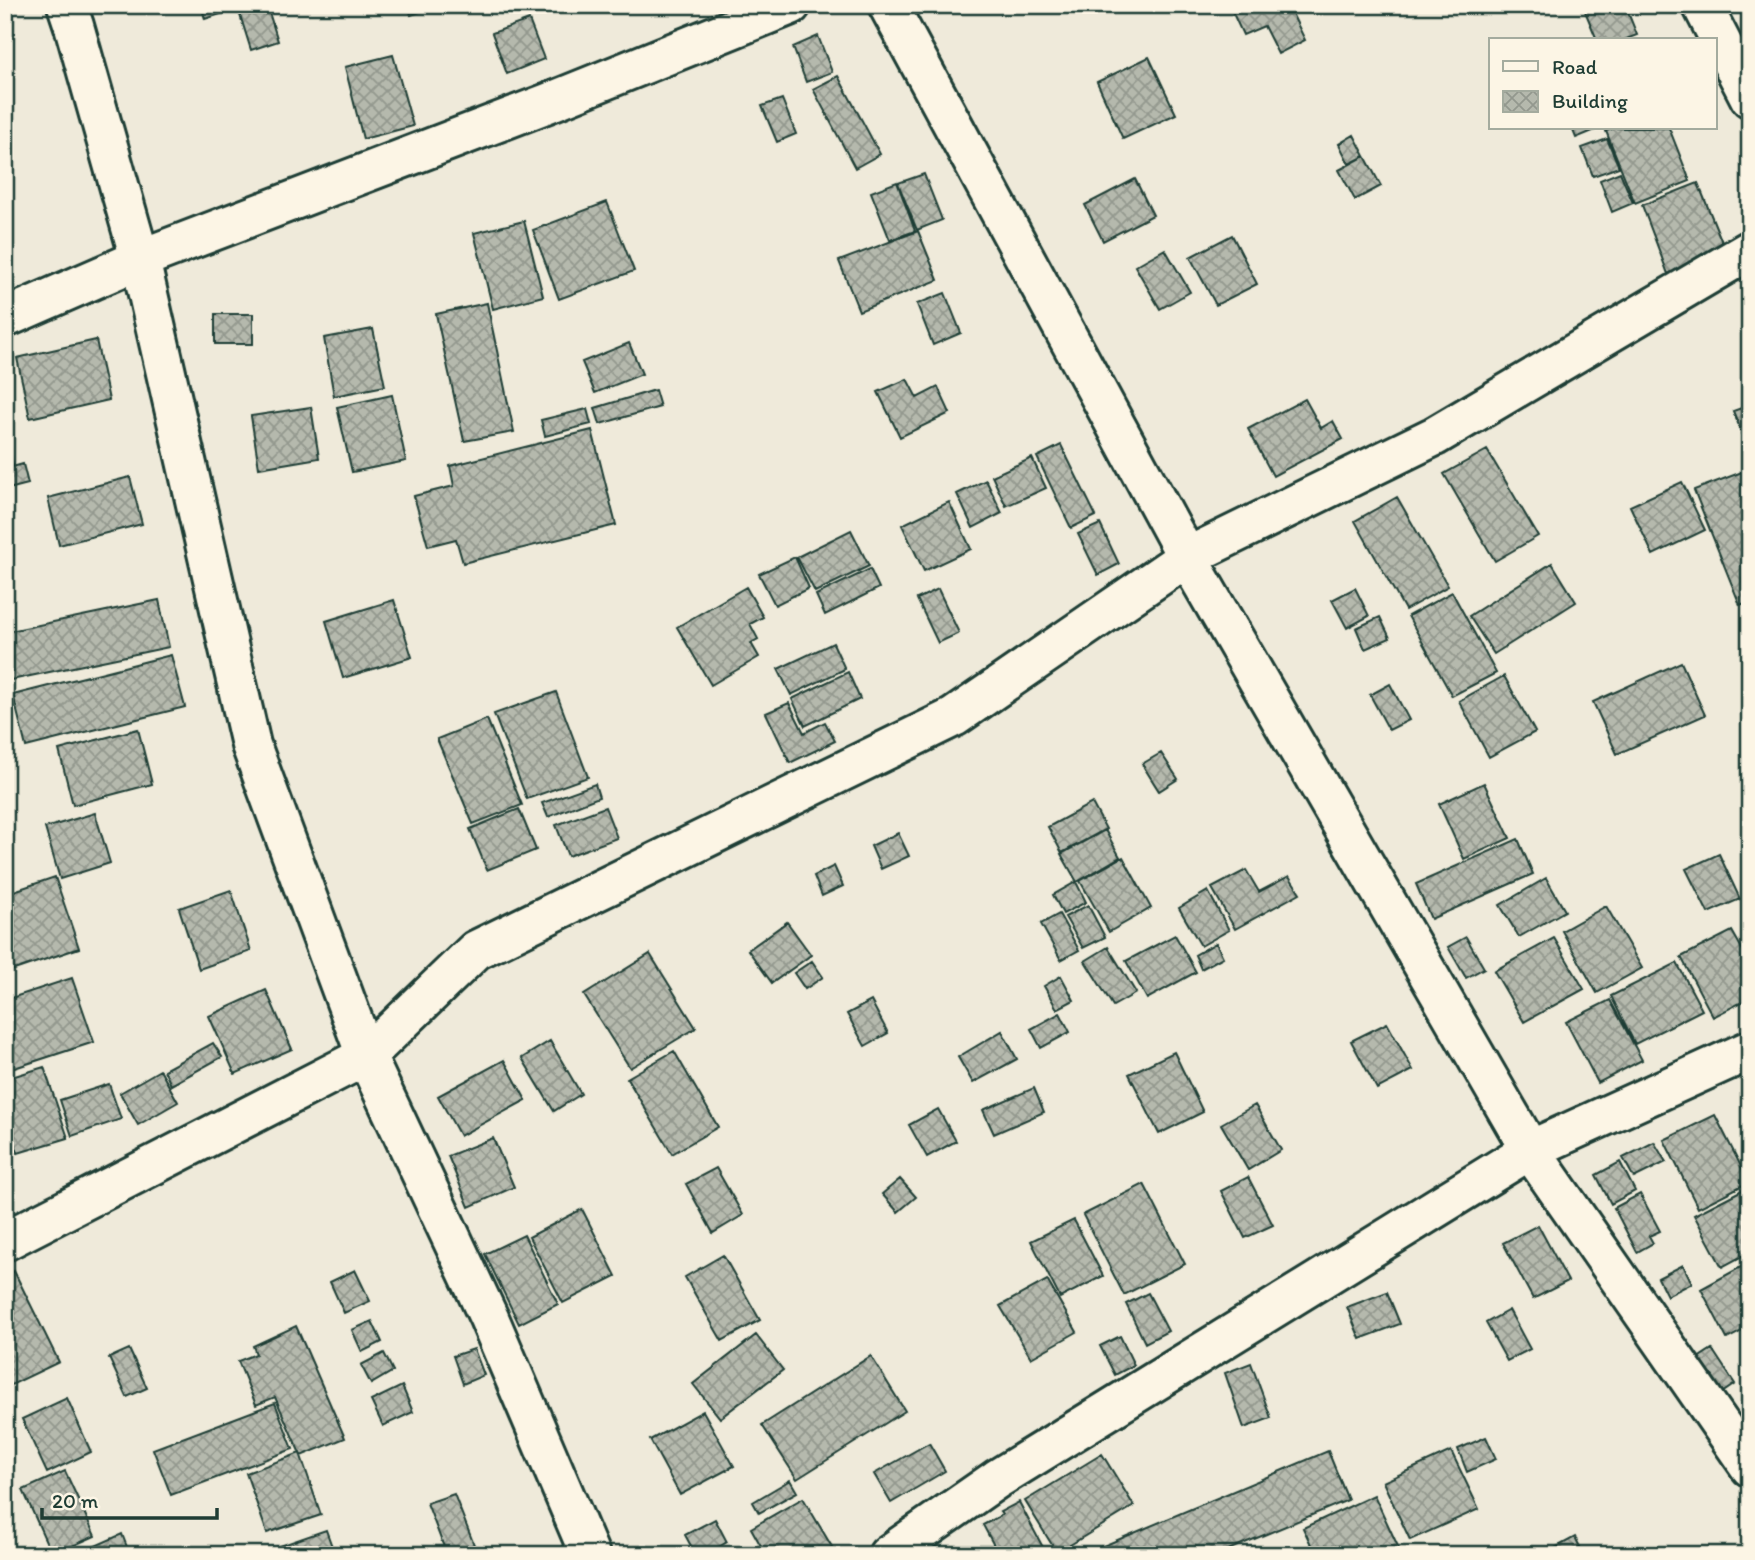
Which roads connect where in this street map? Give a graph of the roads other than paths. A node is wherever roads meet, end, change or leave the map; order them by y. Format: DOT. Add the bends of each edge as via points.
graph roads {
  1 [pos="66,5"];
  2 [pos="791,5"];
  3 [pos="888,5"];
  4 [pos="1702,5"];
  5 [pos="1750,98"];
  6 [pos="1750,250"];
  7 [pos="140,259"];
  8 [pos="5,318"];
  9 [pos="1187,556"];
  10 [pos="1750,1050"];
  11 [pos="366,1056"];
  12 [pos="1530,1150"];
  13 [pos="5,1241"];
  14 [pos="1750,1467"];
  15 [pos="590,1555"];
  16 [pos="888,1555"];
  1 -- 7 [label="street"];
  2 -- 7 [label="street"];
  3 -- 9 [label="street"];
  4 -- 5 [label="street"];
  6 -- 9 [label="street" via="1435,436"];
  7 -- 8 [label="street"];
  7 -- 11 [label="street" via="251,745"];
  9 -- 11 [label="street" via="954,717 476,950"];
  9 -- 12 [label="street"];
  10 -- 12 [label="street"];
  11 -- 13 [label="street"];
  11 -- 15 [label="street" via="489,1318"];
  12 -- 14 [label="street"];
  12 -- 16 [label="street" via="997,1479"];
}
